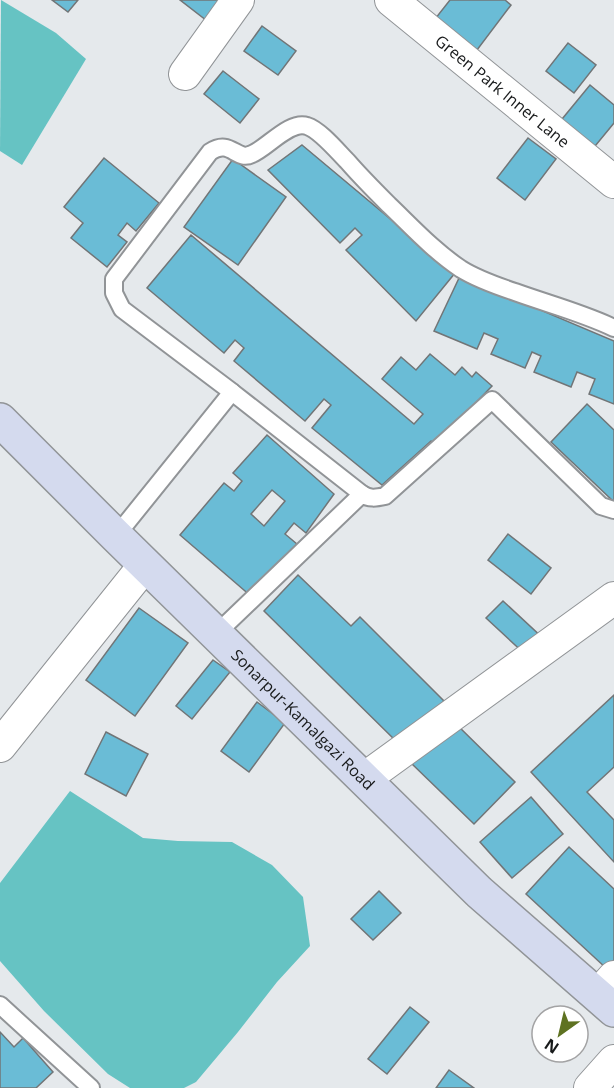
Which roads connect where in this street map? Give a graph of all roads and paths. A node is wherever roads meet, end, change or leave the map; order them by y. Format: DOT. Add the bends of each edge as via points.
graph roads {
  1 [pos="238,0"];
  2 [pos="391,0"];
  3 [pos="185,74"];
  4 [pos="614,182"];
  5 [pos="614,328"];
  6 [pos="232,392"];
  7 [pos="0,420"];
  8 [pos="362,494"];
  9 [pos="614,510"];
  10 [pos="116,537"];
  11 [pos="145,565"];
  12 [pos="614,598"];
  13 [pos="216,634"];
  14 [pos="0,746"];
  15 [pos="364,779"];
  16 [pos="609,994"];
  17 [pos="0,1005"];
  18 [pos="614,1061"];
  19 [pos="91,1088"];
  20 [pos="590,1088"];
  1 -- 3 [label="street"];
  2 -- 4 [label="street, Green Park Inner Lane"];
  5 -- 6 [label="lane" via="497,286 462,269 434,249 324,136 307,125 297,126 248,156 225,147 210,152 114,279 114,294 122,309"];
  6 -- 8 [label="lane"];
  6 -- 10 [label="lane"];
  7 -- 10 [label="main road, Sonarpur-Kamalgazi Road"];
  8 -- 9 [label="lane" via="385,496 492,400 601,506"];
  8 -- 13 [label="lane"];
  10 -- 11 [label="main road, Sonarpur-Kamalgazi Road"];
  11 -- 13 [label="main road, Sonarpur-Kamalgazi Road"];
  11 -- 14 [label="street"];
  12 -- 15 [label="street"];
  13 -- 15 [label="main road, Sonarpur-Kamalgazi Road"];
  15 -- 16 [label="main road, Sonarpur-Kamalgazi Road" via="479,892"];
  17 -- 19 [label="lane"];
  18 -- 20 [label="street"];
}
